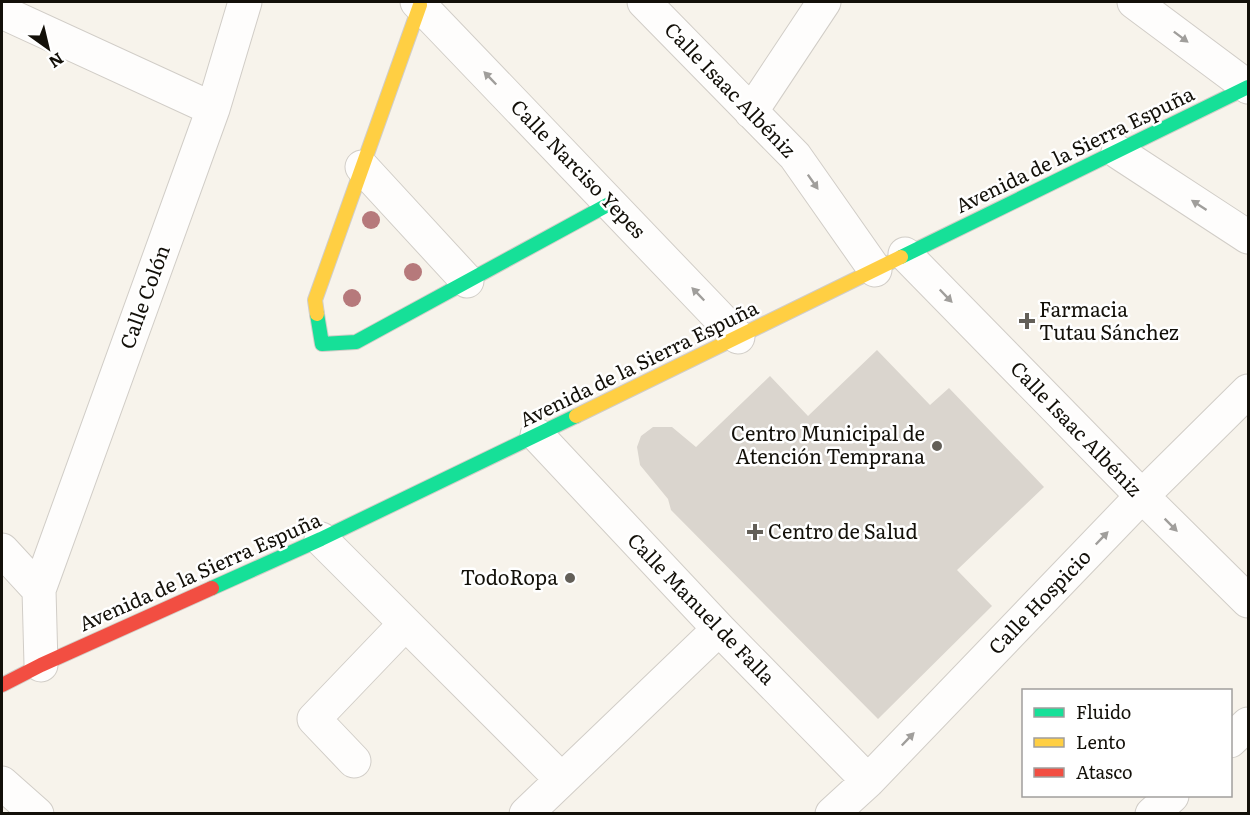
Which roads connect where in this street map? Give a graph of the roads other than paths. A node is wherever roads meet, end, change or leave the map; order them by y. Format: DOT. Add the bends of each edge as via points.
graph roads {
  1 [pos="245,2"];
  2 [pos="644,2"];
  3 [pos="824,2"];
  4 [pos="1134,2"];
  5 [pos="418,3"];
  6 [pos="3,17"];
  7 [pos="1248,87"];
  8 [pos="213,109"];
  9 [pos="751,112"];
  10 [pos="1118,152"];
  11 [pos="362,167"];
  12 [pos="611,204"];
  13 [pos="1248,237"];
  14 [pos="905,254"];
  15 [pos="874,270"];
  16 [pos="466,281"];
  17 [pos="738,337"];
  18 [pos="1248,391"];
  19 [pos="537,435"];
  20 [pos="1142,496"];
  21 [pos="321,539"];
  22 [pos="2,550"];
  23 [pos="39,590"];
  24 [pos="1248,601"];
  25 [pos="405,624"];
  26 [pos="719,629"];
  27 [pos="41,665"];
  28 [pos="2,685"];
  29 [pos="1248,724"];
  30 [pos="1232,739"];
  31 [pos="354,761"];
  32 [pos="561,778"];
  33 [pos="868,781"];
  34 [pos="2,783"];
  35 [pos="1170,797"];
  36 [pos="37,813"];
  37 [pos="526,813"];
  38 [pos="832,813"];
  39 [pos="1152,813"];
  1 -- 8 [label="street, Calle Colón"];
  2 -- 9 [label="street, Calle Isaac Albéniz"];
  3 -- 9 [label="street"];
  4 -- 7 [label="street, one-way"];
  5 -- 11 [label="main road"];
  12 -- 5 [label="street, Calle Narciso Yepes, one-way"];
  6 -- 8 [label="street"];
  7 -- 10 [label="main road, Avenida de la Sierra Espuña"];
  8 -- 23 [label="street, Calle Colón"];
  9 -- 15 [label="street, Calle Isaac Albéniz, one-way" via="795,156"];
  13 -- 10 [label="street, one-way"];
  10 -- 14 [label="main road, Avenida de la Sierra Espuña"];
  11 -- 16 [label="street"];
  11 -- 16 [label="main road" via="315,300 322,344 356,342"];
  12 -- 16 [label="main road"];
  17 -- 12 [label="street, Calle Narciso Yepes, one-way"];
  14 -- 15 [label="main road, Avenida de la Sierra Espuña"];
  14 -- 20 [label="street, Calle Isaac Albéniz, one-way"];
  15 -- 17 [label="main road, Avenida de la Sierra Espuña"];
  17 -- 19 [label="main road, Avenida de la Sierra Espuña"];
  18 -- 20 [label="street, Calle Hospicio"];
  19 -- 21 [label="main road, Avenida de la Sierra Espuña"];
  19 -- 26 [label="street, Calle Manuel de Falla"];
  20 -- 24 [label="street, Calle Isaac Albéniz, one-way"];
  33 -- 20 [label="street, Calle Hospicio, one-way"];
  21 -- 25 [label="street"];
  21 -- 27 [label="main road, Avenida de la Sierra Espuña"];
  22 -- 23 [label="street"];
  23 -- 27 [label="street"];
  25 -- 31 [label="street" via="314,719"];
  25 -- 32 [label="street"];
  26 -- 32 [label="street"];
  26 -- 33 [label="street, Calle Manuel de Falla"];
  27 -- 28 [label="main road, Avenida de la Sierra Espuña"];
  29 -- 30 [label="street"];
  32 -- 37 [label="street"];
  33 -- 38 [label="street, Calle Hospicio"];
  34 -- 36 [label="street"];
  35 -- 39 [label="street"];
}
